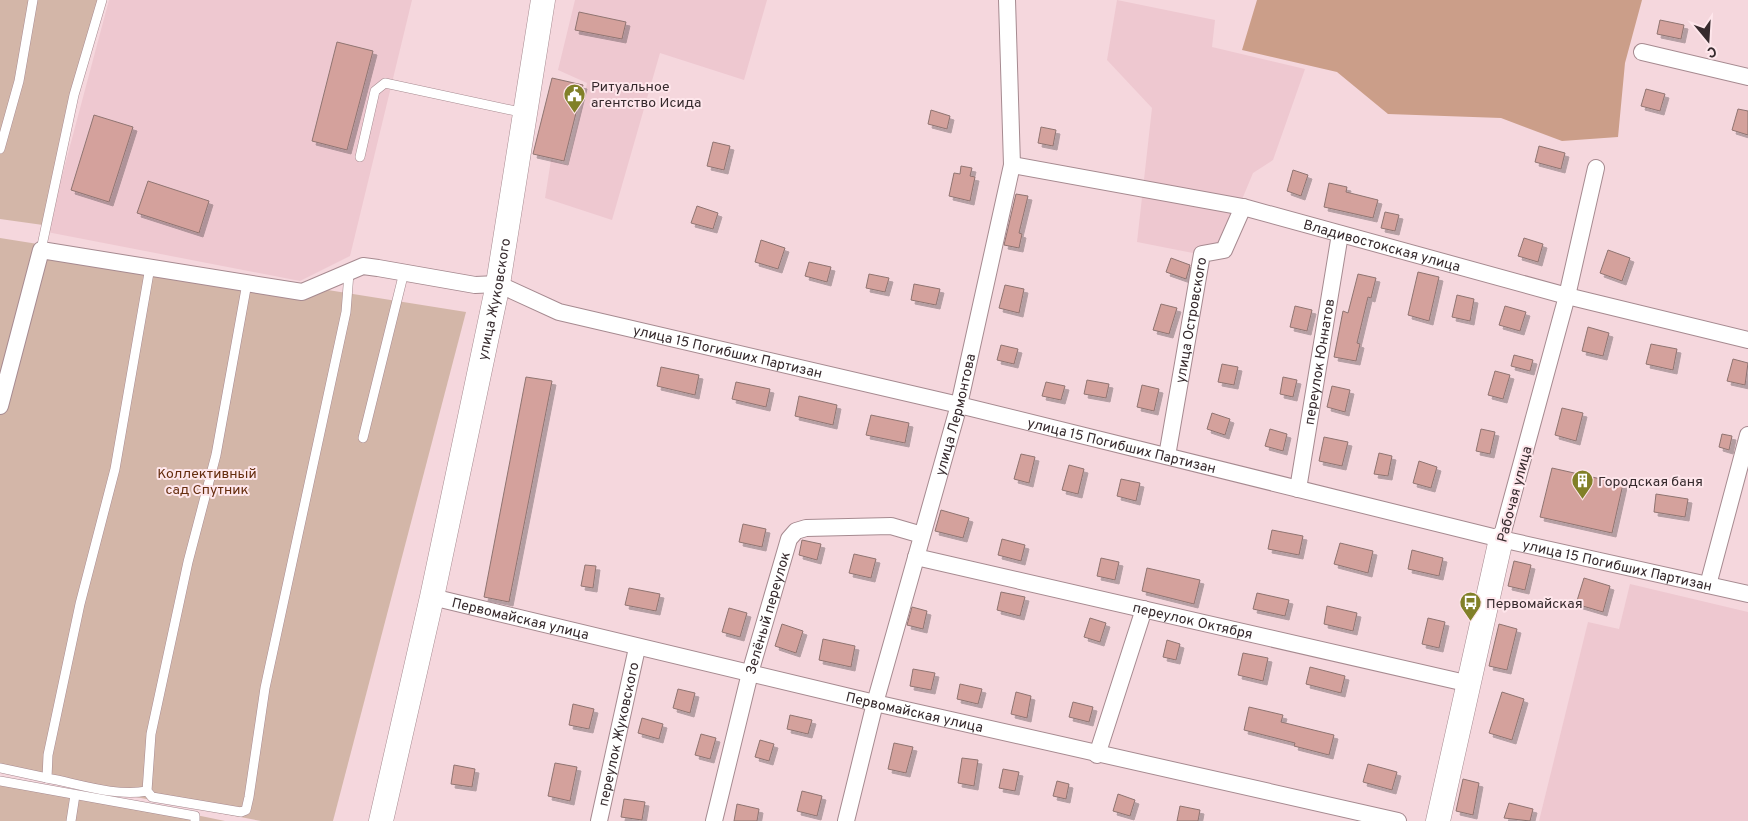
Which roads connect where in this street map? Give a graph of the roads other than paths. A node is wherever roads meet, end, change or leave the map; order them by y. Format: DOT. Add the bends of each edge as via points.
graph roads {
  1 [pos="34,0"];
  2 [pos="102,0"];
  3 [pos="544,0"];
  4 [pos="1007,0"];
  5 [pos="1642,52"];
  6 [pos="1748,77"];
  7 [pos="526,113"];
  8 [pos="0,150"];
  9 [pos="360,157"];
  10 [pos="1012,165"];
  11 [pos="1596,168"];
  12 [pos="1243,208"];
  13 [pos="1340,234"];
  14 [pos="41,250"];
  15 [pos="150,268"];
  16 [pos="404,272"];
  17 [pos="349,273"];
  18 [pos="247,283"];
  19 [pos="498,284"];
  20 [pos="1567,296"];
  21 [pos="1748,340"];
  22 [pos="959,405"];
  23 [pos="0,406"];
  24 [pos="1748,435"];
  25 [pos="363,438"];
  26 [pos="1167,456"];
  27 [pos="1298,489"];
  28 [pos="922,535"];
  29 [pos="1502,539"];
  30 [pos="916,557"];
  31 [pos="1708,585"];
  32 [pos="1748,594"];
  33 [pos="432,597"];
  34 [pos="1144,609"];
  35 [pos="637,648"];
  36 [pos="750,673"];
  37 [pos="1470,684"];
  38 [pos="875,703"];
  39 [pos="1098,754"];
  40 [pos="0,768"];
  41 [pos="48,778"];
  42 [pos="0,781"];
  43 [pos="147,792"];
  44 [pos="75,795"];
  45 [pos="71,821"];
  46 [pos="196,821"];
  47 [pos="381,821"];
  48 [pos="599,821"];
  49 [pos="714,821"];
  50 [pos="846,821"];
  51 [pos="1398,821"];
  52 [pos="1438,821"];
  1 -- 8 [label="lane"];
  2 -- 14 [label="lane" via="74,95"];
  3 -- 7 [label="street, улица Жуковского"];
  4 -- 10 [label="street, улица Лермонтова"];
  5 -- 6 [label="street"];
  7 -- 9 [label="lane" via="385,84 375,91"];
  7 -- 19 [label="street, улица Жуковского"];
  10 -- 12 [label="street, Владивостокская улица"];
  10 -- 22 [label="street, улица Лермонтова"];
  11 -- 20 [label="street, Рабочая улица"];
  12 -- 13 [label="street, Владивостокская улица"];
  12 -- 26 [label="street, улица Островского" via="1224,250 1202,254"];
  13 -- 20 [label="street, Владивостокская улица"];
  13 -- 27 [label="street, переулок Юннатов"];
  14 -- 15 [label="street"];
  14 -- 23 [label="street"];
  15 -- 18 [label="street"];
  15 -- 41 [label="lane" via="115,469 74,632 48,755"];
  16 -- 17 [label="street" via="363,266"];
  16 -- 19 [label="street" via="475,285"];
  16 -- 25 [label="lane"];
  17 -- 18 [label="street" via="302,292"];
  17 -- 43 [label="lane" via="346,312 265,688 246,810 241,812 152,797"];
  18 -- 43 [label="lane" via="216,455 188,562 151,734"];
  19 -- 22 [label="street, улица 15 Погибших Партизан" via="559,312"];
  19 -- 33 [label="street, улица Жуковского"];
  20 -- 21 [label="street, Владивостокская улица"];
  20 -- 29 [label="street, Рабочая улица"];
  22 -- 26 [label="street, улица 15 Погибших Партизан"];
  22 -- 28 [label="street, улица Лермонтова"];
  24 -- 31 [label="street"];
  26 -- 27 [label="street, улица 15 Погибших Партизан"];
  27 -- 29 [label="street, улица 15 Погибших Партизан"];
  28 -- 30 [label="street, улица Лермонтова"];
  28 -- 36 [label="street, Зелёный переулок" via="882,525 796,531 789,539"];
  29 -- 31 [label="street, улица 15 Погибших Партизан"];
  29 -- 37 [label="street, Рабочая улица"];
  30 -- 34 [label="street, переулок Октября"];
  30 -- 38 [label="street, улица Лермонтова"];
  31 -- 32 [label="street, улица 15 Погибших Партизан"];
  33 -- 35 [label="street, Первомайская улица"];
  33 -- 47 [label="street, улица Жуковского"];
  34 -- 37 [label="street, переулок Октября"];
  34 -- 39 [label="street"];
  35 -- 36 [label="street, Первомайская улица"];
  35 -- 48 [label="street, переулок Жуковского"];
  36 -- 38 [label="street, Первомайская улица"];
  36 -- 49 [label="street, Зелёный переулок"];
  37 -- 52 [label="street, Рабочая улица"];
  38 -- 39 [label="street, Первомайская улица"];
  38 -- 50 [label="street, улица Лермонтова"];
  39 -- 51 [label="street, Первомайская улица"];
  40 -- 41 [label="lane"];
  41 -- 43 [label="lane" via="134,794"];
  42 -- 44 [label="lane"];
  44 -- 45 [label="lane"];
  44 -- 46 [label="lane" via="195,816"];
}
